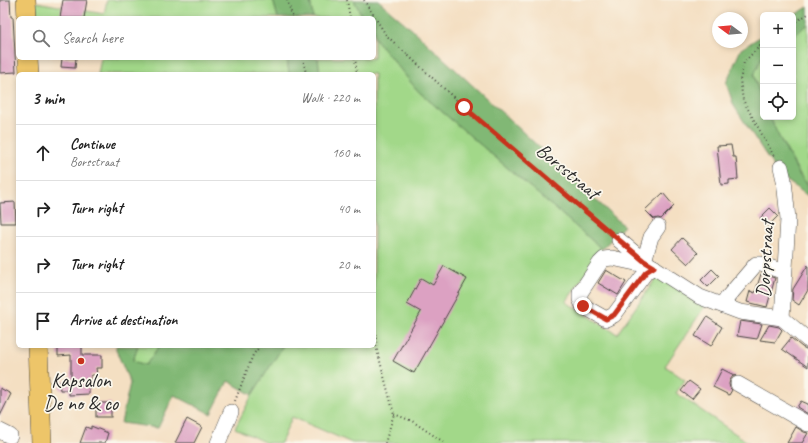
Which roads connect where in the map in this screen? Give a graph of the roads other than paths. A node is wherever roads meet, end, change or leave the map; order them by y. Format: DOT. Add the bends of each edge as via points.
graph roads {
  1 [pos="26,0"];
  2 [pos="27,16"];
  3 [pos="28,60"];
  4 [pos="29,72"];
  5 [pos="781,167"];
  6 [pos="658,227"];
  7 [pos="619,240"];
  8 [pos="649,264"];
  9 [pos="784,272"];
  10 [pos="724,306"];
  11 [pos="782,318"];
  12 [pos="808,340"];
  13 [pos="38,348"];
  14 [pos="738,384"];
  15 [pos="231,412"];
  16 [pos="808,424"];
  17 [pos="42,443"];
  18 [pos="218,443"];
  1 -- 2 [label="main road"];
  3 -- 4 [label="main road"];
  5 -- 9 [label="street, Dorpstraat" via="788,219"];
  6 -- 8 [label="street" via="650,237"];
  7 -- 8 [label="street"];
  8 -- 8 [label="street" via="604,259 580,293 583,306 606,319 614,315 646,272"];
  8 -- 10 [label="street" via="700,297"];
  9 -- 10 [label="street" via="756,264 727,298"];
  9 -- 11 [label="street, Dorpstraat"];
  10 -- 11 [label="street" via="740,312"];
  11 -- 12 [label="street, Dorpstraat"];
  13 -- 17 [label="main road"];
  14 -- 16 [label="street"];
  15 -- 18 [label="street"];
}
